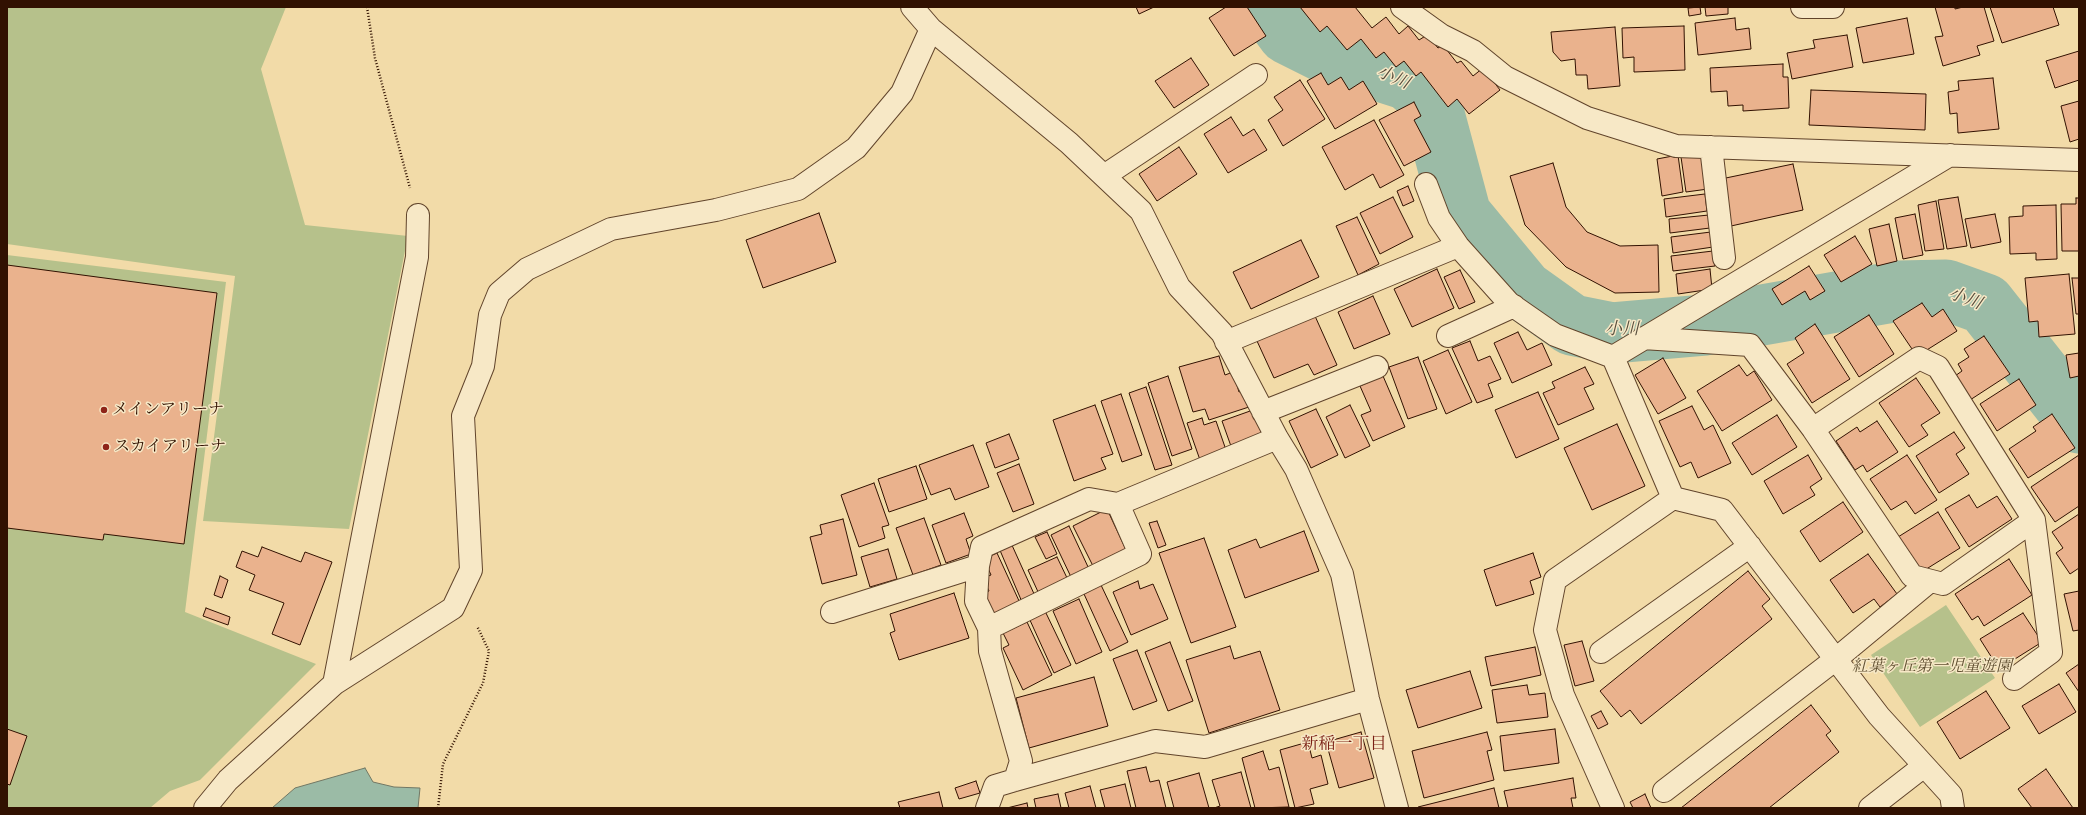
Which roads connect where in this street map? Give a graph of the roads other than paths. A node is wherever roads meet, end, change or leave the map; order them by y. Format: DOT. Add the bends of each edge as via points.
graph roads {
  1 [pos="912,7"];
  2 [pos="1402,7"];
  3 [pos="1802,7"];
  4 [pos="1834,7"];
  5 [pos="931,29"];
  6 [pos="1256,75"];
  7 [pos="1710,147"];
  8 [pos="1950,155"];
  9 [pos="2079,160"];
  10 [pos="1104,176"];
  11 [pos="1426,184"];
  12 [pos="418,215"];
  13 [pos="1458,246"];
  14 [pos="1724,258"];
  15 [pos="1514,306"];
  16 [pos="1652,332"];
  17 [pos="1448,336"];
  18 [pos="1226,342"];
  19 [pos="1613,357"];
  20 [pos="1377,367"];
  21 [pos="1263,412"];
  22 [pos="1813,429"];
  23 [pos="1277,438"];
  24 [pos="1673,498"];
  25 [pos="1118,504"];
  26 [pos="2034,520"];
  27 [pos="1750,546"];
  28 [pos="978,566"];
  29 [pos="1930,581"];
  30 [pos="832,612"];
  31 [pos="988,628"];
  32 [pos="1601,652"];
  33 [pos="1836,659"];
  34 [pos="2014,679"];
  35 [pos="334,684"];
  36 [pos="1368,699"];
  37 [pos="1924,766"];
  38 [pos="1014,780"];
  39 [pos="1664,792"];
  40 [pos="205,808"];
  41 [pos="987,808"];
  42 [pos="1397,808"];
  43 [pos="1613,808"];
  44 [pos="1870,808"];
  45 [pos="1953,808"];
  1 -- 5 [label="street"];
  2 -- 7 [label="street" via="1441,35 1473,51 1505,77 1587,118 1676,146"];
  3 -- 4 [label="street"];
  5 -- 10 [label="street" via="1069,143"];
  5 -- 35 [label="street" via="902,93 856,148 798,189 716,210 611,230 528,270 499,293 490,314 483,366 463,416 471,570 453,608"];
  6 -- 10 [label="street"];
  7 -- 8 [label="street"];
  7 -- 14 [label="street"];
  8 -- 9 [label="street"];
  8 -- 16 [label="street"];
  10 -- 18 [label="street" via="1141,212 1179,287 1222,333"];
  11 -- 13 [label="street" via="1439,218"];
  12 -- 35 [label="street" via="418,257"];
  13 -- 15 [label="street"];
  13 -- 18 [label="street"];
  15 -- 17 [label="street"];
  15 -- 19 [label="street" via="1555,335"];
  16 -- 19 [label="street"];
  16 -- 22 [label="street" via="1750,346"];
  18 -- 21 [label="street"];
  19 -- 24 [label="street"];
  20 -- 21 [label="street"];
  21 -- 23 [label="street"];
  22 -- 26 [label="street" via="1919,358 1938,367"];
  22 -- 29 [label="street" via="1912,576"];
  23 -- 25 [label="street"];
  23 -- 36 [label="street" via="1296,469 1342,574"];
  24 -- 27 [label="street" via="1722,510"];
  24 -- 43 [label="street" via="1555,580 1545,630 1563,695"];
  25 -- 28 [label="street" via="1089,499 982,546"];
  25 -- 31 [label="street" via="1140,554"];
  26 -- 29 [label="street" via="1943,584"];
  26 -- 34 [label="street" via="2051,652"];
  27 -- 32 [label="street"];
  27 -- 33 [label="street"];
  28 -- 30 [label="street"];
  28 -- 31 [label="street" via="976,601"];
  29 -- 33 [label="street"];
  31 -- 38 [label="street" via="990,651 1021,761"];
  33 -- 37 [label="street" via="1879,716"];
  33 -- 39 [label="street"];
  35 -- 40 [label="street" via="228,780"];
  36 -- 38 [label="street" via="1205,747 1155,741"];
  36 -- 42 [label="street"];
  37 -- 44 [label="street"];
  37 -- 45 [label="street" via="1951,795"];
  38 -- 41 [label="street" via="995,786"];
}
